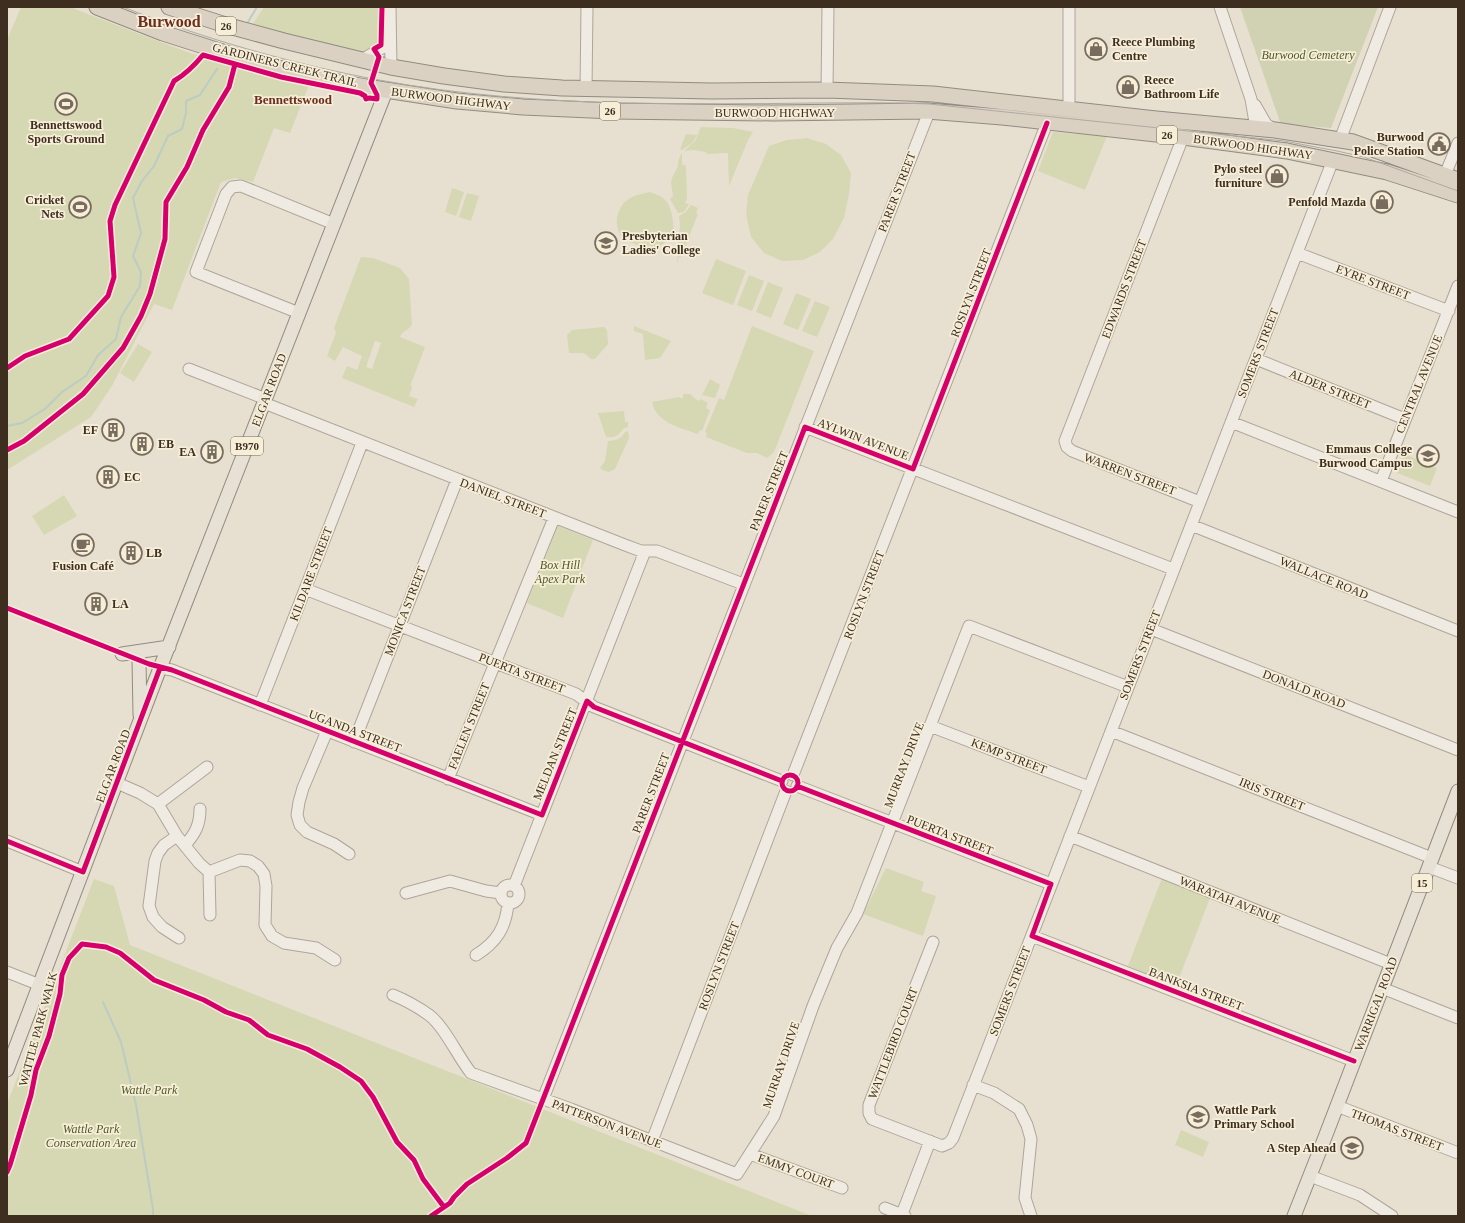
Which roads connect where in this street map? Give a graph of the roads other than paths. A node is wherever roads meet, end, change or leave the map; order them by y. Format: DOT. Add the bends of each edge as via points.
graph roads {
  1 [pos="97,7"];
  2 [pos="169,7"];
  3 [pos="390,7"];
  4 [pos="588,7"];
  5 [pos="828,7"];
  6 [pos="1069,7"];
  7 [pos="1220,7"];
  8 [pos="1390,7"];
  9 [pos="390,39"];
  10 [pos="362,60"];
  11 [pos="391,67"];
  12 [pos="366,87"];
  13 [pos="586,89"];
  14 [pos="827,90"];
  15 [pos="386,91"];
  16 [pos="933,94"];
  17 [pos="1251,99"];
  18 [pos="1069,109"];
  19 [pos="927,111"];
  20 [pos="864,112"];
  21 [pos="375,119"];
  22 [pos="1047,123"];
  23 [pos="1188,123"];
  24 [pos="1256,128"];
  25 [pos="1275,130"];
  26 [pos="1183,137"];
  27 [pos="1340,140"];
  28 [pos="1458,143"];
  29 [pos="1287,151"];
  30 [pos="1333,160"];
  31 [pos="1448,181"];
  32 [pos="1458,195"];
  33 [pos="334,224"];
  34 [pos="1297,253"];
  35 [pos="1458,286"];
  36 [pos="1448,311"];
  37 [pos="299,313"];
  38 [pos="1256,359"];
  39 [pos="189,369"];
  40 [pos="265,401"];
  41 [pos="1405,419"];
  42 [pos="1231,422"];
  43 [pos="805,427"];
  44 [pos="1065,441"];
  45 [pos="362,443"];
  46 [pos="913,469"];
  47 [pos="457,480"];
  48 [pos="1380,482"];
  49 [pos="1200,502"];
  50 [pos="1458,512"];
  51 [pos="554,518"];
  52 [pos="1191,525"];
  53 [pos="645,551"];
  54 [pos="1173,569"];
  55 [pos="743,584"];
  56 [pos="305,589"];
  57 [pos="400,626"];
  58 [pos="1151,629"];
  59 [pos="1458,631"];
  60 [pos="169,647"];
  61 [pos="122,654"];
  62 [pos="139,660"];
  63 [pos="495,663"];
  64 [pos="160,668"];
  65 [pos="1128,687"];
  66 [pos="587,701"];
  67 [pos="260,705"];
  68 [pos="140,721"];
  69 [pos="930,726"];
  70 [pos="327,731"];
  71 [pos="1111,731"];
  72 [pos="354,742"];
  73 [pos="682,742"];
  74 [pos="1458,750"];
  75 [pos="207,767"];
  76 [pos="793,775"];
  77 [pos="448,779"];
  78 [pos="117,783"];
  79 [pos="784,786"];
  80 [pos="797,786"];
  81 [pos="1088,787"];
  82 [pos="1458,791"];
  83 [pos="158,804"];
  84 [pos="200,809"];
  85 [pos="542,815"];
  86 [pos="892,823"];
  87 [pos="177,836"];
  88 [pos="1070,836"];
  89 [pos="7,841"];
  90 [pos="185,845"];
  91 [pos="349,854"];
  92 [pos="1431,863"];
  93 [pos="83,872"];
  94 [pos="209,872"];
  95 [pos="1458,878"];
  96 [pos="1051,884"];
  97 [pos="514,886"];
  98 [pos="406,893"];
  99 [pos="501,893"];
  100 [pos="508,902"];
  101 [pos="210,915"];
  102 [pos="1032,936"];
  103 [pos="179,938"];
  104 [pos="933,942"];
  105 [pos="476,955"];
  106 [pos="335,960"];
  107 [pos="1391,964"];
  108 [pos="7,972"];
  109 [pos="40,985"];
  110 [pos="1382,988"];
  111 [pos="393,995"];
  112 [pos="1458,1018"];
  113 [pos="1354,1061"];
  114 [pos="7,1070"];
  115 [pos="973,1085"];
  116 [pos="543,1099"];
  117 [pos="1337,1106"];
  118 [pos="652,1140"];
  119 [pos="930,1141"];
  120 [pos="942,1146"];
  121 [pos="1458,1153"];
  122 [pos="750,1154"];
  123 [pos="737,1174"];
  124 [pos="1310,1176"];
  125 [pos="842,1188"];
  126 [pos="886,1208"];
  127 [pos="903,1215"];
  128 [pos="1031,1216"];
  129 [pos="1294,1216"];
  130 [pos="1392,1216"];
  1 -- 12 [label="highway, BURWOOD HIGHWAY / 26" via="163,33 254,62"];
  2 -- 10 [label="highway, BURWOOD HIGHWAY / 26" via="256,34"];
  3 -- 9 [label="street"];
  4 -- 13 [label="street"];
  5 -- 14 [label="street"];
  6 -- 18 [label="street"];
  7 -- 17 [label="street"];
  8 -- 27 [label="street"];
  9 -- 10 [label="street" via="385,46"];
  9 -- 11 [label="street"];
  10 -- 11 [label="highway, BURWOOD HIGHWAY / 26"];
  11 -- 13 [label="highway, BURWOOD HIGHWAY / 26" via="497,83"];
  11 -- 15 [label="highway"];
  12 -- 15 [label="highway, BURWOOD HIGHWAY / 26"];
  12 -- 21 [label="main road" via="374,102"];
  13 -- 14 [label="highway, BURWOOD HIGHWAY / 26"];
  14 -- 16 [label="highway, BURWOOD HIGHWAY / 26"];
  14 -- 20 [label="highway" via="830,99 842,108"];
  15 -- 20 [label="highway, BURWOOD HIGHWAY / 26" via="469,103 566,109 722,113"];
  15 -- 21 [label="main road, ELGAR ROAD / B970"];
  16 -- 18 [label="highway, BURWOOD HIGHWAY / 26"];
  16 -- 19 [label="highway"];
  17 -- 24 [label="street"];
  17 -- 25 [label="street" via="1266,124"];
  18 -- 23 [label="highway, BURWOOD HIGHWAY / 26"];
  19 -- 20 [label="highway, BURWOOD HIGHWAY / 26"];
  19 -- 22 [label="highway, BURWOOD HIGHWAY / 26"];
  19 -- 43 [label="street, PARER STREET" via="927,117"];
  21 -- 33 [label="main road, ELGAR ROAD / B970"];
  22 -- 26 [label="highway, BURWOOD HIGHWAY / 26"];
  22 -- 46 [label="street, ROSLYN STREET"];
  23 -- 24 [label="highway, BURWOOD HIGHWAY / 26"];
  23 -- 26 [label="highway"];
  24 -- 25 [label="highway, BURWOOD HIGHWAY / 26"];
  24 -- 29 [label="highway" via="1264,139"];
  25 -- 27 [label="highway, BURWOOD HIGHWAY / 26"];
  26 -- 29 [label="highway, BURWOOD HIGHWAY / 26"];
  26 -- 44 [label="street, EDWARDS STREET"];
  27 -- 30 [label="highway"];
  27 -- 31 [label="highway, BURWOOD HIGHWAY / 26" via="1367,146"];
  28 -- 31 [label="street"];
  29 -- 30 [label="highway, BURWOOD HIGHWAY / 26"];
  30 -- 31 [label="highway, BURWOOD HIGHWAY / 26" via="1387,172"];
  30 -- 34 [label="street, SOMERS STREET"];
  31 -- 32 [label="highway, BURWOOD HIGHWAY / 26"];
  33 -- 37 [label="main road, ELGAR ROAD / B970"];
  33 -- 37 [label="street" via="241,186 232,187 226,194 196,272"];
  34 -- 36 [label="street, EYRE STREET"];
  34 -- 38 [label="street, SOMERS STREET"];
  35 -- 36 [label="street, CENTRAL AVENUE"];
  36 -- 41 [label="street, CENTRAL AVENUE"];
  37 -- 40 [label="main road, ELGAR ROAD / B970"];
  38 -- 41 [label="street, ALDER STREET"];
  38 -- 42 [label="street, SOMERS STREET"];
  39 -- 40 [label="street, DANIEL STREET"];
  40 -- 45 [label="street, DANIEL STREET"];
  40 -- 60 [label="main road, ELGAR ROAD / B970"];
  41 -- 48 [label="street, CENTRAL AVENUE"];
  42 -- 48 [label="street"];
  42 -- 49 [label="street, SOMERS STREET"];
  43 -- 46 [label="street, AYLWIN AVENUE"];
  43 -- 55 [label="street, PARER STREET"];
  44 -- 49 [label="street, WARREN STREET" via="1072,451"];
  45 -- 47 [label="street, DANIEL STREET"];
  45 -- 56 [label="street, KILDARE STREET"];
  46 -- 54 [label="street, AYLWIN AVENUE"];
  46 -- 76 [label="street, ROSLYN STREET"];
  47 -- 51 [label="street, DANIEL STREET"];
  47 -- 57 [label="street, MONICA STREET"];
  48 -- 50 [label="street"];
  49 -- 52 [label="street, SOMERS STREET"];
  51 -- 53 [label="street, DANIEL STREET"];
  51 -- 63 [label="street, FAELEN STREET"];
  52 -- 54 [label="street, SOMERS STREET"];
  52 -- 59 [label="street, WALLACE ROAD"];
  53 -- 55 [label="street, DANIEL STREET" via="657,550"];
  53 -- 66 [label="street, MELDAN STREET"];
  54 -- 58 [label="street, SOMERS STREET"];
  55 -- 73 [label="street, PARER STREET"];
  56 -- 57 [label="street, PUERTA STREET"];
  56 -- 67 [label="street, KILDARE STREET"];
  57 -- 63 [label="street, PUERTA STREET"];
  57 -- 72 [label="street, MONICA STREET"];
  58 -- 65 [label="street, SOMERS STREET"];
  58 -- 74 [label="street, DONALD ROAD"];
  60 -- 61 [label="main road"];
  60 -- 64 [label="main road, ELGAR ROAD / B970"];
  62 -- 68 [label="main road"];
  63 -- 66 [label="street, PUERTA STREET" via="576,694"];
  63 -- 77 [label="street, FAELEN STREET"];
  64 -- 67 [label="street, UGANDA STREET" via="172,670"];
  64 -- 68 [label="main road, ELGAR ROAD / B970"];
  65 -- 69 [label="street, MURRAY DRIVE" via="969,626"];
  65 -- 71 [label="street, SOMERS STREET"];
  66 -- 73 [label="street, PUERTA STREET" via="594,707"];
  66 -- 85 [label="street, MELDAN STREET"];
  67 -- 70 [label="street, UGANDA STREET"];
  68 -- 78 [label="main road, ELGAR ROAD / B970"];
  69 -- 81 [label="street, KEMP STREET"];
  69 -- 86 [label="street, MURRAY DRIVE"];
  70 -- 72 [label="street, UGANDA STREET"];
  70 -- 91 [label="street" via="303,788 297,815 300,825 307,832"];
  71 -- 81 [label="street, SOMERS STREET"];
  71 -- 92 [label="street, IRIS STREET"];
  72 -- 77 [label="street, UGANDA STREET"];
  73 -- 79 [label="street, PUERTA STREET"];
  73 -- 116 [label="street, PARER STREET"];
  75 -- 83 [label="street"];
  76 -- 79 [label="street" via="785,776"];
  76 -- 80 [label="street" via="797,779"];
  77 -- 85 [label="street, UGANDA STREET"];
  78 -- 83 [label="street"];
  78 -- 93 [label="main road, ELGAR ROAD / B970"];
  79 -- 80 [label="street" via="791,791"];
  79 -- 118 [label="street, ROSLYN STREET"];
  80 -- 86 [label="street, PUERTA STREET"];
  81 -- 88 [label="street, SOMERS STREET"];
  82 -- 92 [label="main road, WARRIGAL ROAD / 15"];
  83 -- 87 [label="street"];
  84 -- 90 [label="street" via="200,820 195,834"];
  85 -- 97 [label="street, MELDAN STREET"];
  86 -- 96 [label="street, PUERTA STREET"];
  86 -- 122 [label="street, MURRAY DRIVE" via="857,912 837,948 813,1006 774,1116"];
  87 -- 90 [label="street"];
  87 -- 103 [label="street" via="158,852 149,906 153,918"];
  88 -- 96 [label="street, SOMERS STREET"];
  88 -- 107 [label="street, WARATAH AVENUE"];
  89 -- 93 [label="street"];
  90 -- 94 [label="street"];
  92 -- 95 [label="street, IRIS STREET"];
  92 -- 107 [label="main road, WARRIGAL ROAD / 15"];
  93 -- 109 [label="main road, ELGAR ROAD / B970"];
  94 -- 101 [label="street"];
  94 -- 106 [label="street" via="240,860 250,861 258,866 264,874 266,886 265,926 272,936 284,943 316,948"];
  96 -- 102 [label="street, SOMERS STREET"];
  97 -- 99 [label="street" via="506,886"];
  97 -- 100 [label="street" via="518,891 518,897 514,902"];
  98 -- 99 [label="street" via="450,881"];
  99 -- 100 [label="street"];
  100 -- 105 [label="street" via="506,921 498,937 488,948"];
  102 -- 113 [label="street, BANKSIA STREET"];
  102 -- 115 [label="street, SOMERS STREET"];
  104 -- 119 [label="street, WATTLEBIRD COURT" via="869,1105 872,1119"];
  107 -- 110 [label="main road, WARRIGAL ROAD / 15"];
  108 -- 109 [label="street"];
  109 -- 114 [label="main road, ELGAR ROAD / B970"];
  110 -- 112 [label="street"];
  110 -- 113 [label="main road, WARRIGAL ROAD / 15"];
  111 -- 116 [label="street, PATTERSON AVENUE" via="430,1015 471,1073"];
  113 -- 117 [label="main road, WARRIGAL ROAD / 15"];
  115 -- 120 [label="street, SOMERS STREET" via="953,1138"];
  115 -- 128 [label="street" via="994,1093 1019,1109 1027,1125 1031,1139 1025,1198"];
  116 -- 118 [label="street, PATTERSON AVENUE"];
  117 -- 121 [label="street, THOMAS STREET"];
  117 -- 124 [label="main road, WARRIGAL ROAD / 15"];
  118 -- 123 [label="street, PATTERSON AVENUE"];
  119 -- 120 [label="street, WATTLEBIRD COURT"];
  119 -- 127 [label="street"];
  122 -- 123 [label="street, MURRAY DRIVE"];
  122 -- 125 [label="street, EMMY COURT"];
  124 -- 129 [label="main road, WARRIGAL ROAD / 15"];
  124 -- 130 [label="street" via="1360,1195"];
  126 -- 127 [label="street"];
}
